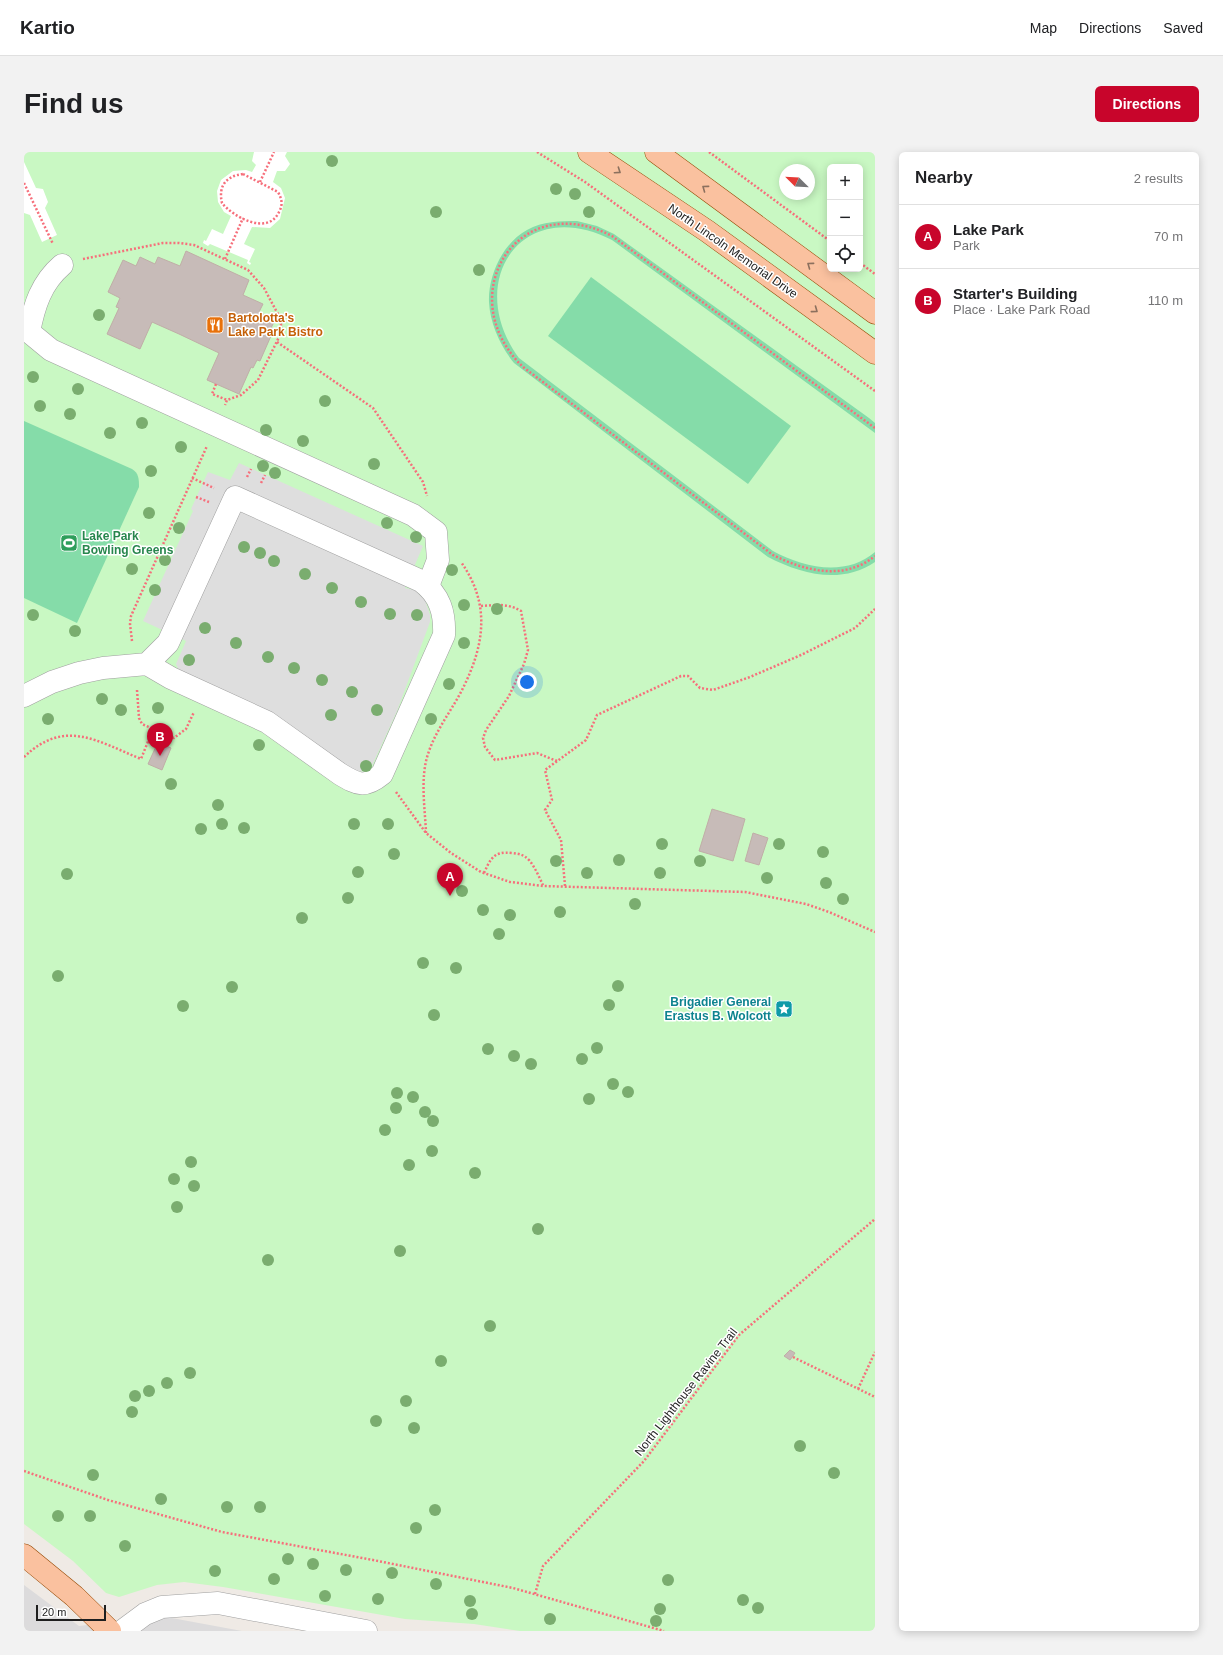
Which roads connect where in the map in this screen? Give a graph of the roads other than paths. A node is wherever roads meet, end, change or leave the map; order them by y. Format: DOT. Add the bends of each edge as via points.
graph roads {
  1 [pos="589,152"];
  2 [pos="656,152"];
  3 [pos="62,265"];
  4 [pos="875,313"];
  5 [pos="875,353"];
  6 [pos="428,586"];
  7 [pos="141,665"];
  8 [pos="24,696"];
  9 [pos="24,1555"];
  10 [pos="110,1631"];
  11 [pos="122,1631"];
  12 [pos="366,1631"];
  1 -- 5 [label="main road, North Lincoln Memorial Drive, one-way" via="707,231"];
  4 -- 2 [label="main road, one-way"];
  3 -- 6 [label="street" via="52,274 40,292 29,332 51,350 413,515 436,532 438,560"];
  6 -- 7 [label="street" via="235,497 168,643"];
  6 -- 7 [label="street" via="441,605 445,620 444,635 382,774 373,782 366,784 352,781 267,722"];
  7 -- 8 [label="street" via="79,673 52,682"];
  9 -- 10 [label="main road" via="74,1596"];
  11 -- 12 [label="street" via="145,1614 162,1607 218,1603"];
}
